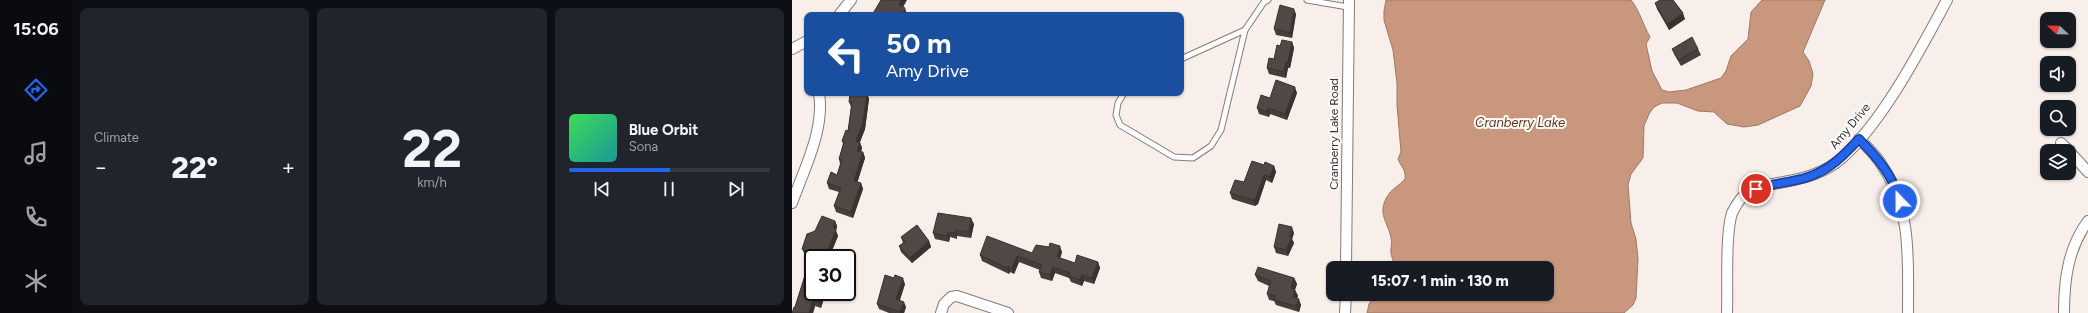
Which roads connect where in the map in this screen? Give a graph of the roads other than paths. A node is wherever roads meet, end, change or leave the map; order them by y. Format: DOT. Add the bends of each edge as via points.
graph roads {
  1 [pos="851,0"];
  2 [pos="1268,0"];
  3 [pos="1307,0"];
  4 [pos="1948,0"];
  5 [pos="1349,3"];
  6 [pos="841,12"];
  7 [pos="1245,30"];
  8 [pos="804,46"];
  9 [pos="792,50"];
  10 [pos="1184,58"];
  11 [pos="819,96"];
  12 [pos="1122,96"];
  13 [pos="1859,139"];
  14 [pos="2076,159"];
  15 [pos="2088,172"];
  16 [pos="792,204"];
  17 [pos="2088,221"];
  18 [pos="1346,261"];
  19 [pos="1346,301"];
  20 [pos="940,313"];
  21 [pos="1008,313"];
  22 [pos="1345,313"];
  23 [pos="1727,313"];
  24 [pos="1908,313"];
  25 [pos="2064,313"];
  1 -- 6 [label="street"];
  2 -- 7 [label="lane"];
  3 -- 5 [label="lane"];
  4 -- 13 [label="street, Amy Drive" via="1899,83"];
  5 -- 18 [label="street, Cranberry Lake Road"];
  7 -- 10 [label="lane"];
  7 -- 12 [label="lane" via="1221,130 1211,146 1193,158 1174,157 1120,125 1116,115"];
  8 -- 9 [label="street"];
  11 -- 16 [label="street" via="820,118 817,135"];
  13 -- 23 [label="street, Amy Drive" via="1827,169 1807,178 1758,188 1748,192 1740,201 1732,213 1729,235"];
  13 -- 24 [label="street" via="1883,166 1897,192 1908,253"];
  14 -- 15 [label="street"];
  17 -- 25 [label="street" via="2070,256"];
  19 -- 22 [label="street"];
  20 -- 21 [label="street" via="944,304 951,297 957,296"];
}
